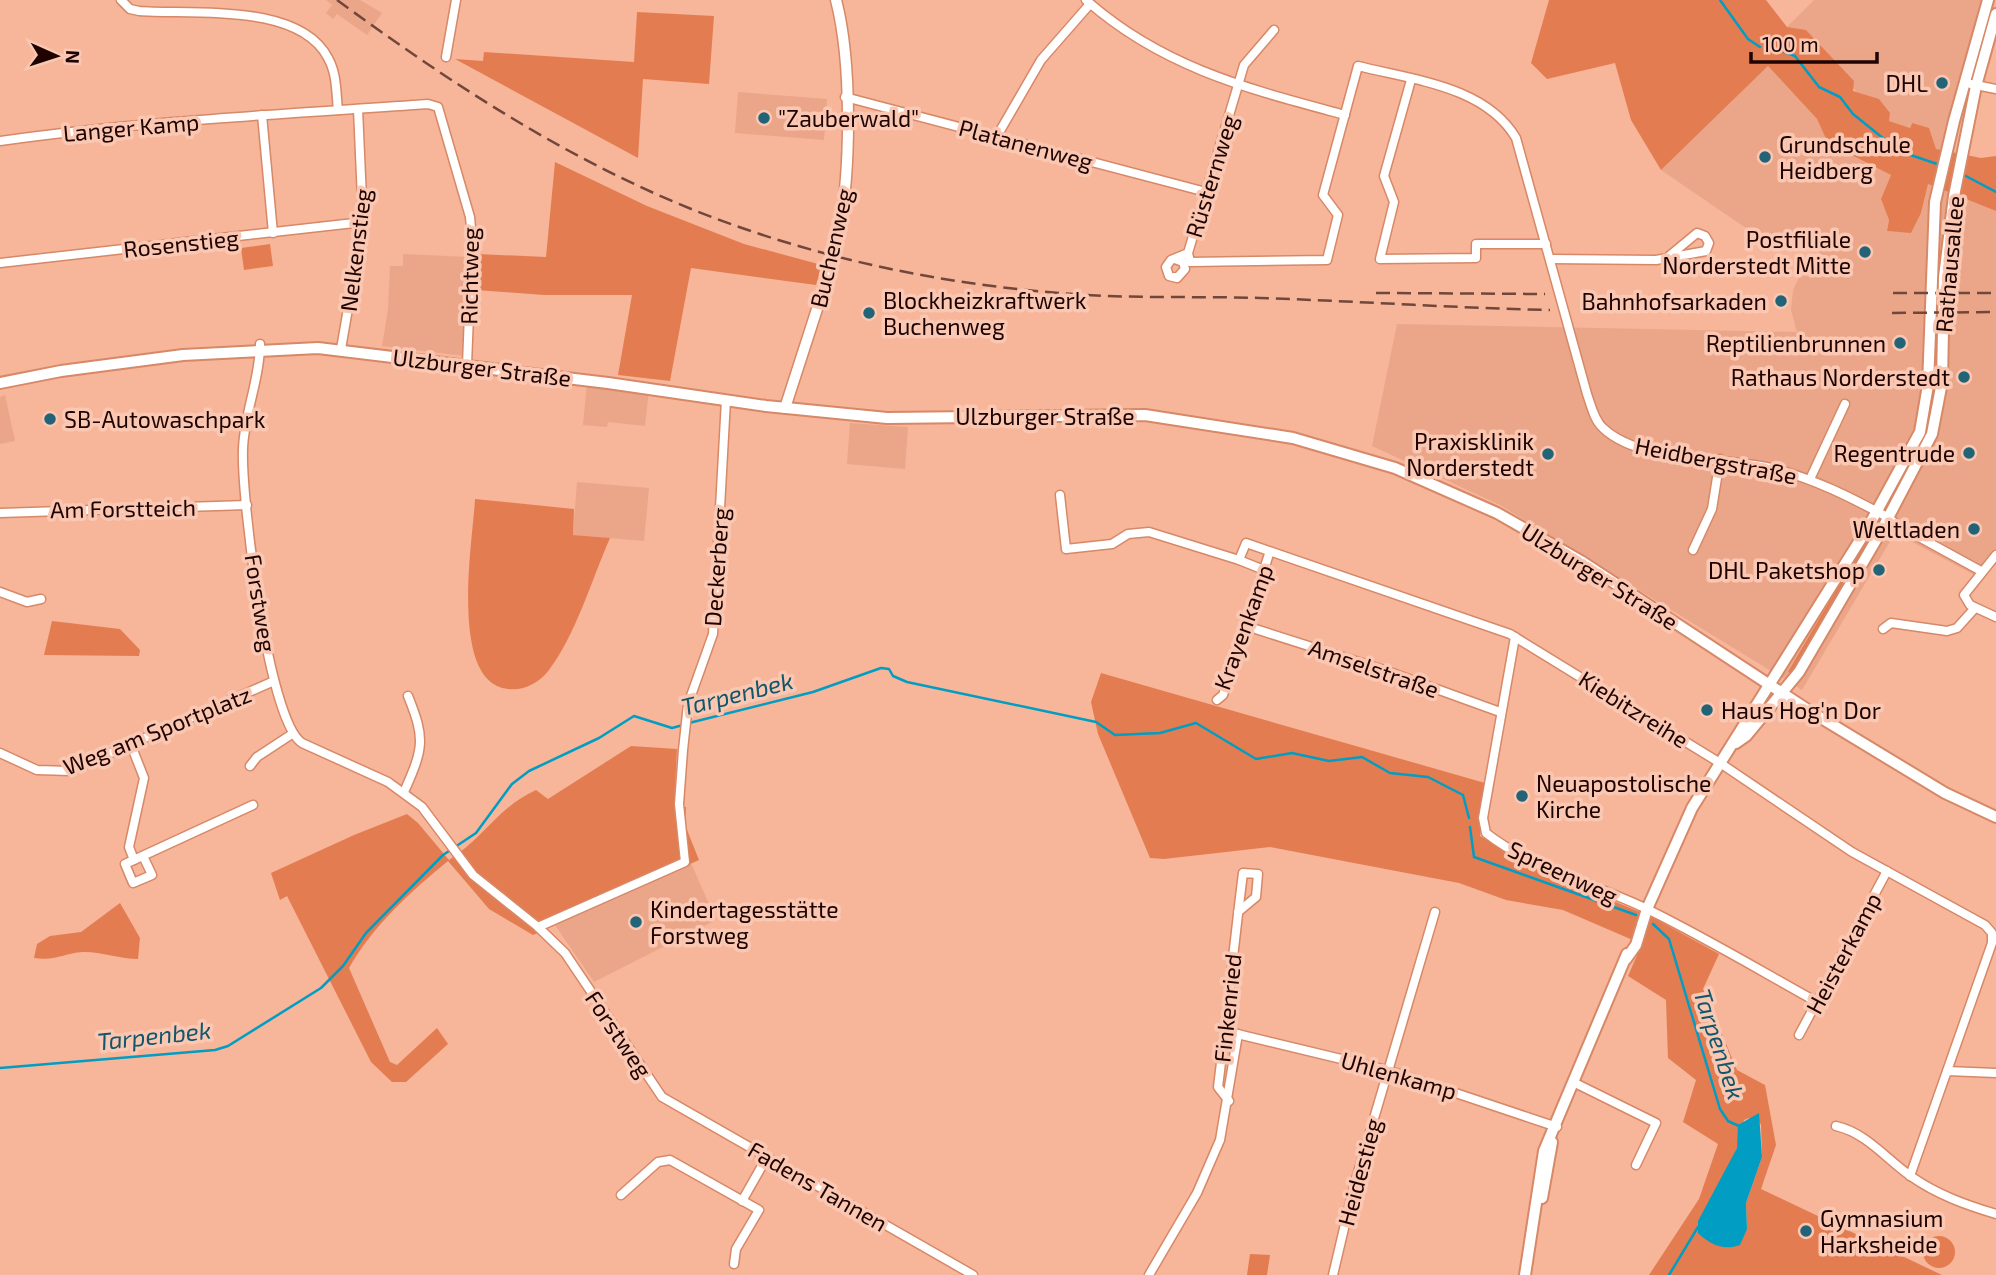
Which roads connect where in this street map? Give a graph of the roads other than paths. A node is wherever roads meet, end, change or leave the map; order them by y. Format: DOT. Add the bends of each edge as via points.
graph roads {
  1 [pos="121,0"];
  2 [pos="456,0"];
  3 [pos="836,0"];
  4 [pos="1988,0"];
  5 [pos="1088,2"];
  6 [pos="1996,14"];
  7 [pos="1274,30"];
  8 [pos="446,57"];
  9 [pos="1411,80"];
  10 [pos="1964,83"];
  11 [pos="1237,86"];
  12 [pos="1976,86"];
  13 [pos="1996,89"];
  14 [pos="845,97"];
  15 [pos="438,107"];
  16 [pos="358,109"];
  17 [pos="338,110"];
  18 [pos="262,115"];
  19 [pos="1345,115"];
  20 [pos="997,136"];
  21 [pos="0,141"];
  22 [pos="1206,192"];
  23 [pos="363,222"];
  24 [pos="274,233"];
  25 [pos="1546,244"];
  26 [pos="1188,253"];
  27 [pos="1668,257"];
  28 [pos="1175,259"];
  29 [pos="1550,259"];
  30 [pos="0,263"];
  31 [pos="1185,269"];
  32 [pos="260,347"];
  33 [pos="341,349"];
  34 [pos="467,365"];
  35 [pos="0,382"];
  36 [pos="726,400"];
  37 [pos="1845,404"];
  38 [pos="785,408"];
  39 [pos="1720,459"];
  40 [pos="1810,479"];
  41 [pos="1060,495"];
  42 [pos="247,505"];
  43 [pos="1877,512"];
  44 [pos="0,513"];
  45 [pos="1888,518"];
  46 [pos="1693,550"];
  47 [pos="1269,554"];
  48 [pos="1996,555"];
  49 [pos="1239,560"];
  50 [pos="1264,570"];
  51 [pos="1981,571"];
  52 [pos="0,592"];
  53 [pos="41,599"];
  54 [pos="1975,607"];
  55 [pos="1996,617"];
  56 [pos="1246,626"];
  57 [pos="1883,629"];
  58 [pos="1515,637"];
  59 [pos="274,681"];
  60 [pos="1770,686"];
  61 [pos="1782,693"];
  62 [pos="408,696"];
  63 [pos="1217,701"];
  64 [pos="1500,712"];
  65 [pos="292,734"];
  66 [pos="131,745"];
  67 [pos="1734,745"];
  68 [pos="0,752"];
  69 [pos="1720,763"];
  70 [pos="250,766"];
  71 [pos="404,792"];
  72 [pos="253,805"];
  73 [pos="1996,817"];
  74 [pos="143,856"];
  75 [pos="134,860"];
  76 [pos="1887,871"];
  77 [pos="1647,909"];
  78 [pos="1238,912"];
  79 [pos="1435,912"];
  80 [pos="538,927"];
  81 [pos="1817,1002"];
  82 [pos="1225,1031"];
  83 [pos="1238,1034"];
  84 [pos="1799,1035"];
  85 [pos="1387,1070"];
  86 [pos="1947,1071"];
  87 [pos="1996,1073"];
  88 [pos="1575,1083"];
  89 [pos="662,1097"];
  90 [pos="1229,1101"];
  91 [pos="1836,1126"];
  92 [pos="1555,1132"];
  93 [pos="768,1157"];
  94 [pos="1636,1165"];
  95 [pos="1910,1176"];
  96 [pos="621,1195"];
  97 [pos="742,1201"];
  98 [pos="1996,1214"];
  99 [pos="734,1264"];
  100 [pos="973,1275"];
  101 [pos="1149,1275"];
  102 [pos="1333,1275"];
  103 [pos="1525,1275"];
  1 -- 17 [label="street" via="139,11 250,17 307,34 324,51 334,72"];
  2 -- 8 [label="street"];
  3 -- 14 [label="street, Buchenweg" via="843,34"];
  4 -- 10 [label="main road, Rathausallee"];
  5 -- 11 [label="street" via="1160,52"];
  5 -- 20 [label="street" via="1041,60"];
  6 -- 12 [label="main road, Rathausallee"];
  7 -- 11 [label="street, Rüsternweg" via="1244,65"];
  9 -- 19 [label="street, Heidbergstraße" via="1358,66"];
  9 -- 25 [label="street, Heidbergstraße" via="1470,96 1496,111 1509,126 1530,181"];
  9 -- 25 [label="street" via="1384,176 1394,202 1380,259 1476,258 1476,244"];
  10 -- 12 [label="street"];
  10 -- 43 [label="main road, Rathausallee" via="1936,192 1926,410 1920,432"];
  11 -- 19 [label="street, Rüsternweg"];
  11 -- 22 [label="street, Rüsternweg"];
  12 -- 13 [label="street"];
  12 -- 45 [label="main road, Rathausallee" via="1954,196 1944,277 1938,413 1932,435"];
  14 -- 20 [label="street, Platanenweg"];
  14 -- 38 [label="street, Buchenweg, bridge" via="847,180 839,232"];
  15 -- 16 [label="street, Langer Kamp"];
  15 -- 34 [label="street, Richtweg" via="470,217"];
  16 -- 17 [label="street, Langer Kamp"];
  16 -- 23 [label="street, Nelkenstieg"];
  17 -- 18 [label="street, Langer Kamp"];
  18 -- 21 [label="street, Langer Kamp"];
  18 -- 24 [label="street"];
  19 -- 26 [label="street" via="1323,195 1338,215 1327,260 1190,262"];
  20 -- 22 [label="street, Platanenweg"];
  22 -- 26 [label="street, Rüsternweg"];
  23 -- 24 [label="street, Rosenstieg"];
  23 -- 33 [label="street, Nelkenstieg"];
  24 -- 30 [label="street, Rosenstieg"];
  25 -- 29 [label="street, Heidbergstraße"];
  26 -- 28 [label="street, Rüsternweg"];
  26 -- 31 [label="street"];
  27 -- 27 [label="street" via="1699,254 1709,243 1697,233"];
  27 -- 29 [label="street"];
  28 -- 31 [label="street, Rüsternweg" via="1183,262"];
  28 -- 31 [label="street, Rüsternweg" via="1166,267 1169,276 1180,277"];
  29 -- 39 [label="street, Heidbergstraße" via="1587,394 1601,427 1635,446"];
  32 -- 33 [label="main road, Ulzburger Straße"];
  32 -- 35 [label="main road, Ulzburger Straße"];
  32 -- 42 [label="street, Forstweg" via="243,449"];
  33 -- 34 [label="main road, Ulzburger Straße"];
  34 -- 36 [label="main road, Ulzburger Straße"];
  36 -- 38 [label="main road, Ulzburger Straße"];
  36 -- 80 [label="street, Deckerberg" via="713,634 688,704 685,730 679,804 685,862"];
  37 -- 40 [label="street"];
  38 -- 60 [label="main road, Ulzburger Straße" via="911,419 1156,416 1257,430 1338,449 1447,488 1514,522"];
  39 -- 40 [label="street, Heidbergstraße"];
  39 -- 46 [label="street" via="1712,509"];
  40 -- 43 [label="street, Heidbergstraße"];
  41 -- 49 [label="street" via="1066,549 1112,544 1128,534 1149,532"];
  42 -- 44 [label="street, Am Forstteich"];
  42 -- 59 [label="street, Forstweg"];
  43 -- 45 [label="street"];
  43 -- 60 [label="main road, Rathausallee"];
  45 -- 51 [label="street"];
  45 -- 61 [label="main road, Rathausallee" via="1799,672"];
  47 -- 49 [label="street, Kiebitzreihe" via="1246,543"];
  47 -- 50 [label="street, Krayenkamp"];
  47 -- 58 [label="street, Kiebitzreihe"];
  48 -- 51 [label="street"];
  49 -- 50 [label="street"];
  50 -- 56 [label="street, Krayenkamp"];
  51 -- 54 [label="street" via="1964,595"];
  52 -- 53 [label="street" via="27,602"];
  54 -- 55 [label="street"];
  54 -- 57 [label="street" via="1958,628 1947,631 1891,623"];
  56 -- 63 [label="street, Krayenkamp"];
  56 -- 64 [label="street, Amselstraße"];
  58 -- 64 [label="street, Spreenweg"];
  58 -- 69 [label="street, Kiebitzreihe"];
  59 -- 65 [label="street, Forstweg"];
  59 -- 66 [label="street, Weg am Sportplatz"];
  60 -- 61 [label="main road, Ulzburger Straße"];
  60 -- 67 [label="main road, Rathausallee"];
  61 -- 67 [label="main road, Rathausallee"];
  61 -- 73 [label="main road, Ulzburger Straße" via="1945,793"];
  62 -- 71 [label="street" via="421,727 418,759"];
  64 -- 77 [label="street, Spreenweg" via="1483,818 1486,833 1506,849 1563,877"];
  65 -- 70 [label="street"];
  65 -- 71 [label="street, Forstweg"];
  66 -- 68 [label="street, Weg am Sportplatz" via="62,772 37,770"];
  66 -- 75 [label="street" via="144,778 129,848"];
  67 -- 69 [label="main road"];
  69 -- 76 [label="street, Kiebitzreihe"];
  69 -- 77 [label="main road" via="1685,822"];
  71 -- 80 [label="street, Forstweg" via="422,807 473,875"];
  72 -- 74 [label="street"];
  74 -- 75 [label="street"];
  74 -- 75 [label="street" via="152,875 133,883 125,864"];
  76 -- 81 [label="street, Heisterkamp"];
  76 -- 86 [label="street, Kiebitzreihe" via="1985,925 1992,935"];
  77 -- 81 [label="street, Spreenweg"];
  77 -- 88 [label="main road" via="1636,945"];
  78 -- 78 [label="street, Finkenried" via="1243,873 1258,874 1256,897"];
  78 -- 82 [label="street, Finkenried"];
  79 -- 85 [label="street, Heidestieg"];
  80 -- 89 [label="street, Forstweg" via="565,953"];
  81 -- 84 [label="street, Heisterkamp"];
  82 -- 83 [label="street, Uhlenkamp"];
  82 -- 90 [label="street, Finkenried" via="1218,1087"];
  83 -- 85 [label="street, Uhlenkamp"];
  83 -- 90 [label="street, Finkenried"];
  85 -- 92 [label="street, Uhlenkamp"];
  85 -- 102 [label="street, Heidestieg"];
  86 -- 87 [label="street"];
  86 -- 95 [label="street"];
  88 -- 92 [label="main road"];
  88 -- 94 [label="street" via="1656,1122"];
  89 -- 93 [label="street, Fadens Tannen"];
  90 -- 101 [label="street, Finkenried" via="1220,1140 1197,1193"];
  91 -- 95 [label="street" via="1864,1138"];
  92 -- 103 [label="main road" via="1539,1172"];
  93 -- 97 [label="street"];
  93 -- 100 [label="street, Fadens Tannen"];
  95 -- 98 [label="street" via="1952,1199"];
  96 -- 97 [label="street" via="658,1162 670,1160"];
  97 -- 99 [label="street" via="758,1210 736,1249"];
}
